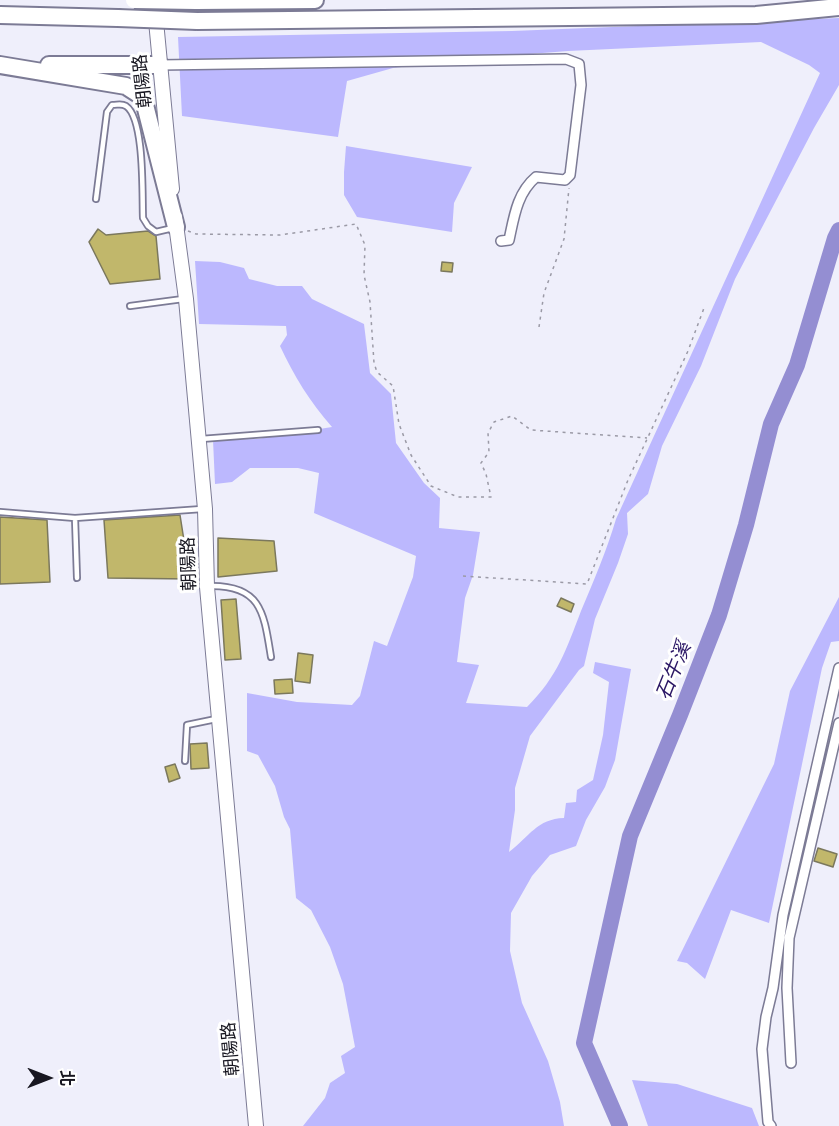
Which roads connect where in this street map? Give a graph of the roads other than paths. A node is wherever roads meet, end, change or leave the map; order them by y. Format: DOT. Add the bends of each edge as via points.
graph roads {
  1 [pos="134,0"];
  2 [pos="154,0"];
  3 [pos="315,0"];
  4 [pos="196,1"];
  5 [pos="839,7"];
  6 [pos="0,15"];
  7 [pos="0,65"];
  8 [pos="160,65"];
  9 [pos="96,199"];
  10 [pos="176,227"];
  11 [pos="501,241"];
  12 [pos="186,299"];
  13 [pos="130,306"];
  14 [pos="318,429"];
  15 [pos="198,439"];
  16 [pos="205,509"];
  17 [pos="0,512"];
  18 [pos="75,518"];
  19 [pos="77,578"];
  20 [pos="207,586"];
  21 [pos="271,657"];
  22 [pos="839,668"];
  23 [pos="219,718"];
  24 [pos="839,723"];
  25 [pos="185,761"];
  26 [pos="791,1063"];
  27 [pos="256,1126"];
  28 [pos="771,1126"];
  1 -- 4 [label="highway, bridge"];
  2 -- 8 [label="main road, 朝陽路"];
  3 -- 4 [label="highway"];
  5 -- 6 [label="highway, bridge" via="756,15 197,21"];
  7 -- 8 [label="highway"];
  7 -- 10 [label="highway" via="126,86 143,97"];
  8 -- 10 [label="main road, 朝陽路"];
  8 -- 11 [label="street" via="566,59 579,64 581,85 570,175 565,180 536,177 528,184 516,204 509,240"];
  9 -- 10 [label="lane" via="107,112 112,105 122,104 129,108 140,139 143,218 156,232"];
  10 -- 12 [label="main road, 朝陽路"];
  12 -- 13 [label="lane"];
  12 -- 15 [label="main road, 朝陽路"];
  14 -- 15 [label="lane"];
  15 -- 16 [label="main road, 朝陽路"];
  16 -- 18 [label="lane"];
  16 -- 20 [label="main road, 朝陽路"];
  17 -- 18 [label="lane"];
  18 -- 19 [label="lane"];
  20 -- 21 [label="lane" via="228,586 247,593 265,617"];
  20 -- 23 [label="main road, 朝陽路"];
  22 -- 28 [label="street" via="783,915 766,1017 762,1049"];
  23 -- 25 [label="lane" via="187,725"];
  23 -- 27 [label="main road, 朝陽路"];
  24 -- 26 [label="street" via="789,938"];
}
